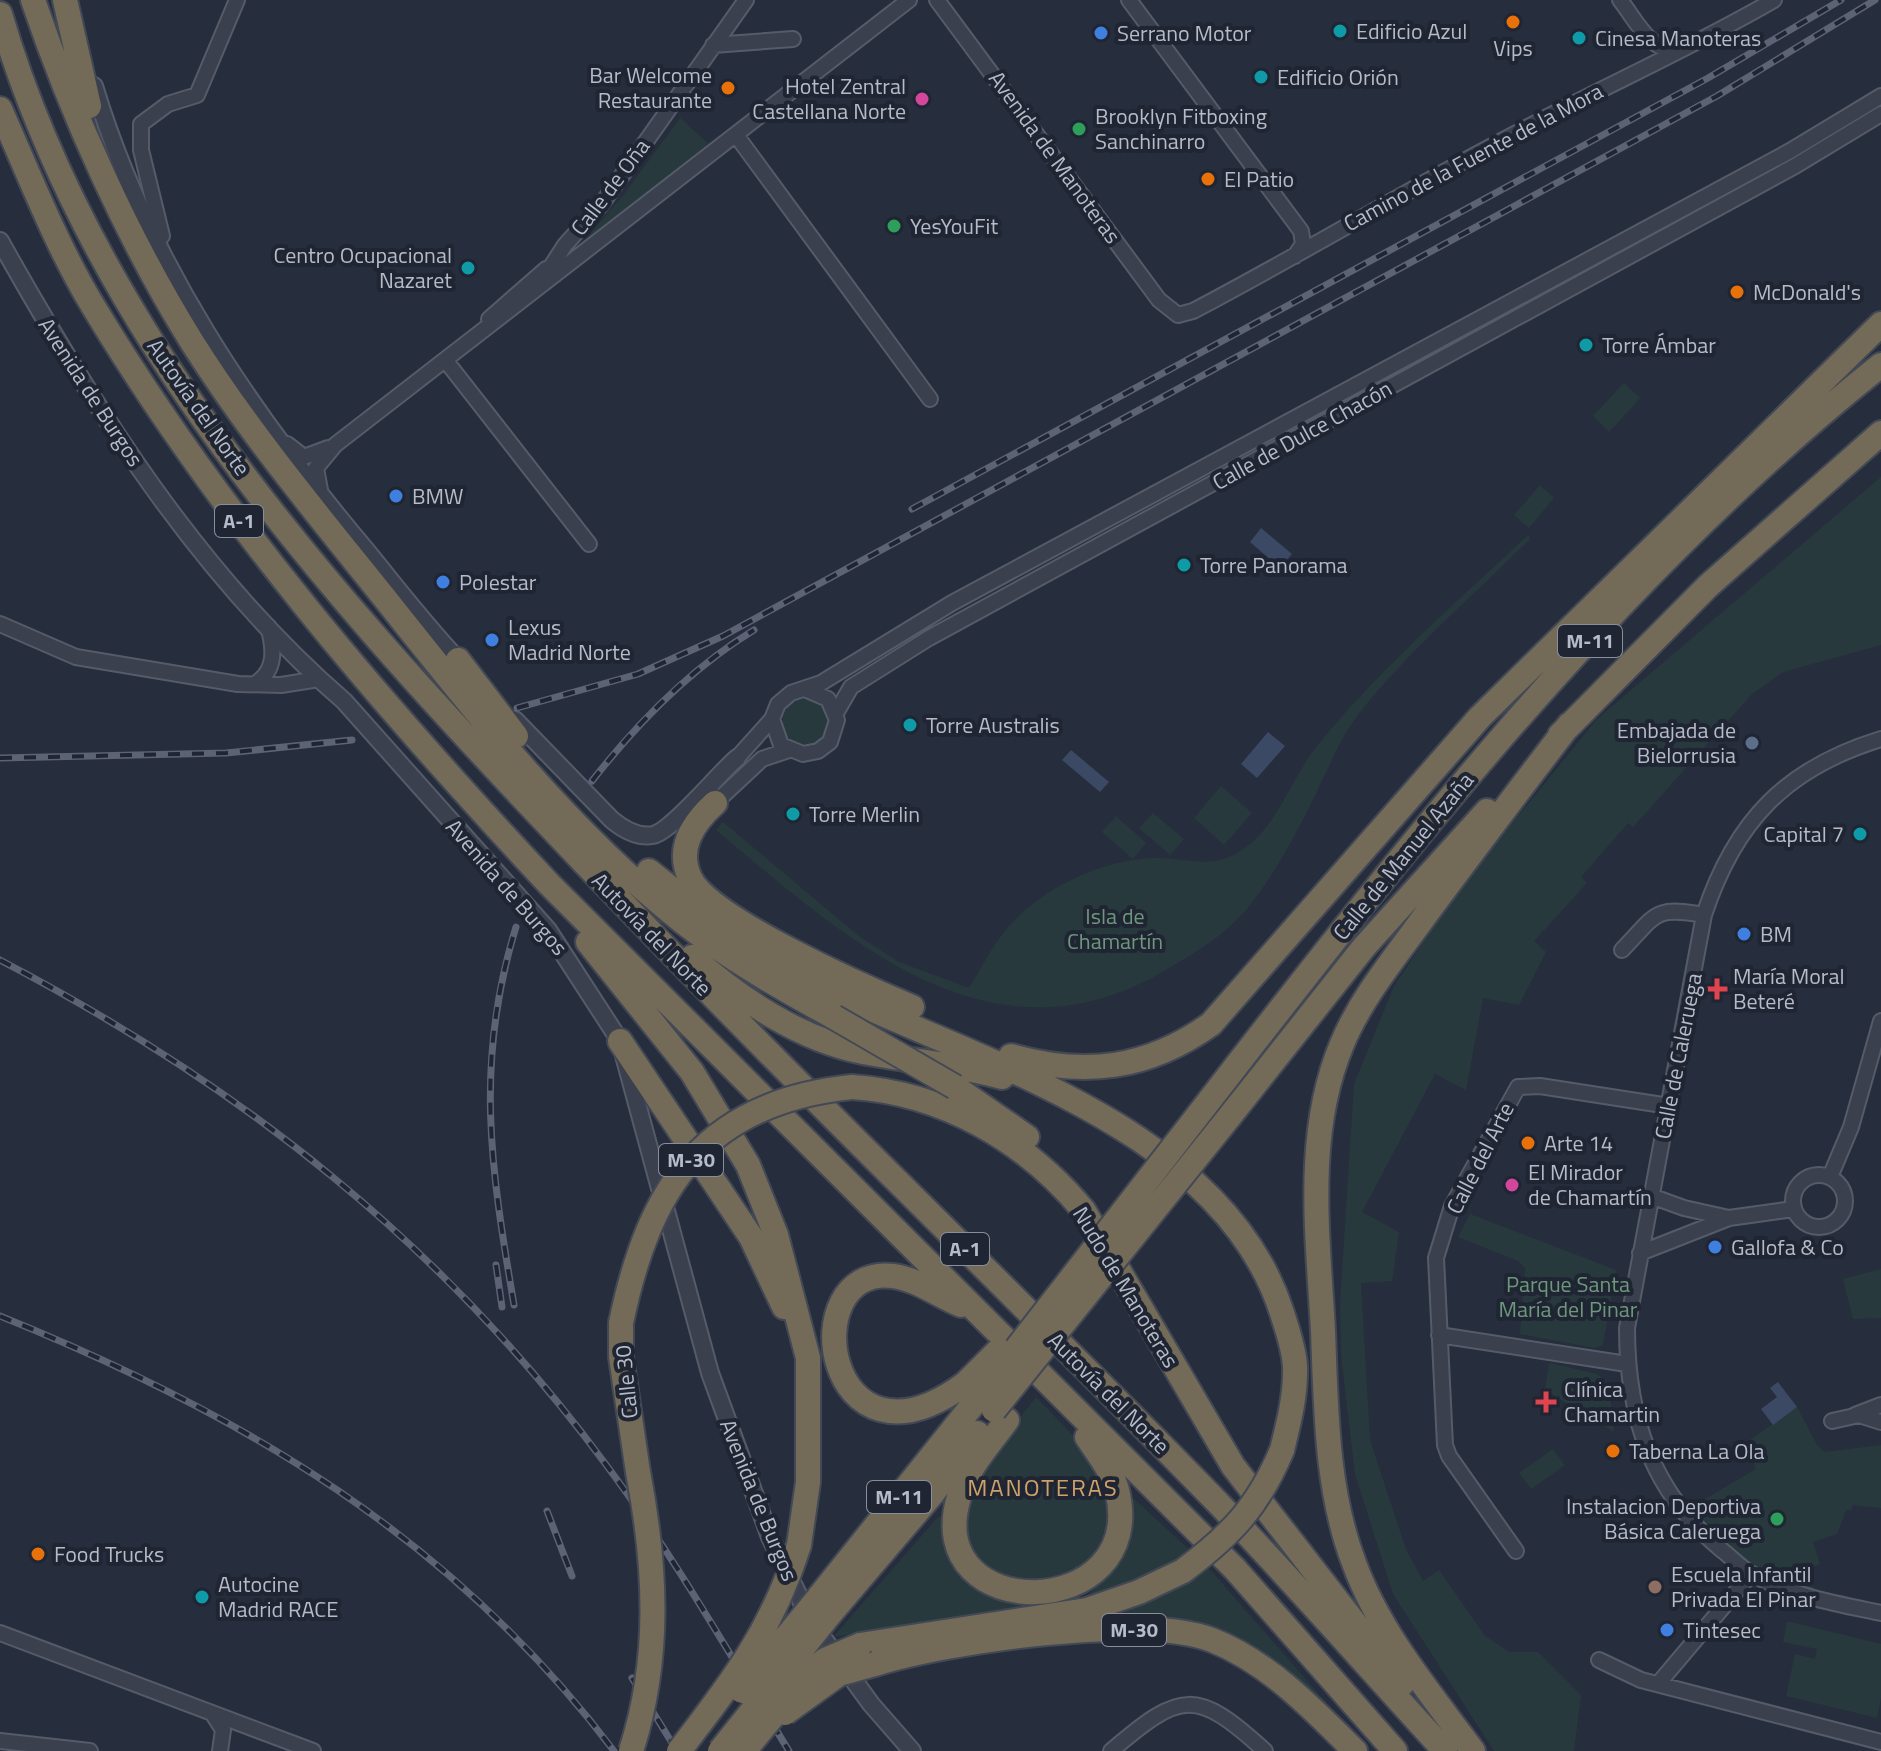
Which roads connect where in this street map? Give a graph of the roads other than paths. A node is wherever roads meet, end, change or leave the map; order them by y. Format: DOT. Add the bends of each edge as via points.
graph roads {
  1 [pos="33,0"];
  2 [pos="43,0"];
  3 [pos="67,0"];
  4 [pos="237,0"];
  5 [pos="746,0"];
  6 [pos="909,0"];
  7 [pos="1129,0"];
  8 [pos="1620,0"];
  9 [pos="1774,0"];
  10 [pos="939,1"];
  11 [pos="0,14"];
  12 [pos="793,39"];
  13 [pos="713,45"];
  14 [pos="1689,47"];
  15 [pos="1881,96"];
  16 [pos="72,100"];
  17 [pos="0,109"];
  18 [pos="1881,114"];
  19 [pos="736,135"];
  20 [pos="0,241"];
  21 [pos="595,245"];
  22 [pos="149,247"];
  23 [pos="1292,259"];
  24 [pos="554,263"];
  25 [pos="1493,308"];
  26 [pos="1173,314"];
  27 [pos="500,321"];
  28 [pos="1881,324"];
  29 [pos="1503,325"];
  30 [pos="1881,338"];
  31 [pos="446,361"];
  32 [pos="1881,365"];
  33 [pos="1369,377"];
  34 [pos="1380,393"];
  35 [pos="930,399"];
  36 [pos="264,422"];
  37 [pos="1881,433"];
  38 [pos="1793,438"];
  39 [pos="335,445"];
  40 [pos="1229,453"];
  41 [pos="1881,456"];
  42 [pos="1239,470"];
  43 [pos="322,498"];
  44 [pos="1807,498"];
  45 [pos="1092,528"];
  46 [pos="589,544"];
  47 [pos="1102,544"];
  48 [pos="1631,596"];
  49 [pos="385,600"];
  50 [pos="952,603"];
  51 [pos="963,619"];
  52 [pos="0,624"];
  53 [pos="268,625"];
  54 [pos="458,660"];
  55 [pos="319,679"];
  56 [pos="255,684"];
  57 [pos="807,690"];
  58 [pos="836,713"];
  59 [pos="772,719"];
  60 [pos="1569,725"];
  61 [pos="1881,739"];
  62 [pos="789,750"];
  63 [pos="530,754"];
  64 [pos="737,758"];
  65 [pos="1444,759"];
  66 [pos="715,803"];
  67 [pos="592,871"];
  68 [pos="549,884"];
  69 [pos="1704,915"];
  70 [pos="1622,950"];
  71 [pos="1881,1021"];
  72 [pos="906,1022"];
  73 [pos="620,1041"];
  74 [pos="1086,1069"];
  75 [pos="852,1087"];
  76 [pos="1669,1106"];
  77 [pos="1138,1141"];
  78 [pos="1830,1177"];
  79 [pos="1058,1180"];
  80 [pos="1651,1196"];
  81 [pos="1793,1209"];
  82 [pos="1729,1218"];
  83 [pos="1640,1253"];
  84 [pos="973,1310"];
  85 [pos="1439,1335"];
  86 [pos="1627,1364"];
  87 [pos="1051,1386"];
  88 [pos="807,1402"];
  89 [pos="987,1402"];
  90 [pos="1881,1405"];
  91 [pos="1851,1417"];
  92 [pos="1832,1421"];
  93 [pos="1881,1422"];
  94 [pos="1516,1551"];
  95 [pos="1751,1574"];
  96 [pos="824,1605"];
  97 [pos="1881,1613"];
  98 [pos="0,1633"];
  99 [pos="866,1654"];
  100 [pos="1599,1660"];
  101 [pos="783,1672"];
  102 [pos="1658,1684"];
  103 [pos="213,1715"];
  104 [pos="0,1741"];
  105 [pos="1881,1742"];
  106 [pos="273,1745"];
  107 [pos="90,1751"];
  108 [pos="220,1751"];
  109 [pos="313,1751"];
  110 [pos="631,1751"];
  111 [pos="679,1751"];
  112 [pos="695,1751"];
  113 [pos="720,1751"];
  114 [pos="727,1751"];
  115 [pos="736,1751"];
  116 [pos="744,1751"];
  117 [pos="752,1751"];
  118 [pos="912,1751"];
  119 [pos="1111,1751"];
  120 [pos="1265,1751"];
  121 [pos="1355,1751"];
  122 [pos="1395,1751"];
  123 [pos="1447,1751"];
  124 [pos="1473,1751"];
  1 -- 16 [label="highway"];
  2 -- 16 [label="highway"];
  3 -- 22 [label="highway" via="83,92"];
  4 -- 22 [label="street" via="197,95 168,104 141,124 141,150 162,236"];
  5 -- 13 [label="street, Calle de Oña"];
  6 -- 19 [label="street"];
  7 -- 23 [label="street" via="1301,231 1303,244"];
  8 -- 14 [label="street" via="1661,50"];
  9 -- 14 [label="street, Camino de la Fuente de la Mora"];
  10 -- 26 [label="street, Avenida de Manoteras"];
  11 -- 67 [label="highway, Autovía del Norte / A-1" via="50,149 91,235 171,372 336,589"];
  12 -- 13 [label="street"];
  13 -- 24 [label="street, Calle de Oña"];
  14 -- 23 [label="street, Camino de la Fuente de la Mora" via="1487,148"];
  15 -- 25 [label="street, Calle de Dulce Chacón" via="1790,151"];
  16 -- 22 [label="highway"];
  17 -- 68 [label="highway, Autovía del Norte / A-1" via="91,303 186,452 310,614"];
  18 -- 29 [label="street, Calle de Dulce Chacón"];
  19 -- 21 [label="street"];
  19 -- 35 [label="street"];
  20 -- 53 [label="street, Avenida de Burgos" via="107,422"];
  21 -- 24 [label="street"];
  21 -- 27 [label="street"];
  22 -- 36 [label="street"];
  22 -- 49 [label="highway" via="192,341 250,428"];
  23 -- 26 [label="street, Camino de la Fuente de la Mora" via="1186,314"];
  24 -- 27 [label="street, Calle de Oña" via="548,276"];
  24 -- 31 [label="street"];
  25 -- 29 [label="street"];
  25 -- 33 [label="street, Calle de Dulce Chacón"];
  27 -- 31 [label="street"];
  28 -- 65 [label="highway"];
  29 -- 34 [label="street, Calle de Dulce Chacón"];
  30 -- 38 [label="highway" via="1807,412"];
  31 -- 39 [label="street"];
  31 -- 46 [label="street"];
  32 -- 38 [label="highway, Calle de Manuel Azaña / M-11"];
  33 -- 34 [label="street"];
  33 -- 40 [label="street, Calle de Dulce Chacón"];
  34 -- 42 [label="street, Calle de Dulce Chacón"];
  36 -- 39 [label="street" via="301,456"];
  36 -- 43 [label="street"];
  37 -- 44 [label="highway, Calle de Manuel Azaña / M-11"];
  38 -- 48 [label="highway, Calle de Manuel Azaña / M-11"];
  39 -- 43 [label="street" via="316,468"];
  40 -- 42 [label="street"];
  40 -- 45 [label="street, Calle de Dulce Chacón"];
  41 -- 44 [label="highway"];
  42 -- 47 [label="street, Calle de Dulce Chacón"];
  43 -- 54 [label="street"];
  44 -- 60 [label="highway, Calle de Manuel Azaña / M-11" via="1708,586"];
  45 -- 47 [label="street"];
  45 -- 50 [label="street, Calle de Dulce Chacón"];
  47 -- 51 [label="street, Calle de Dulce Chacón"];
  48 -- 65 [label="highway" via="1600,615"];
  48 -- 89 [label="highway, Calle de Manuel Azaña / M-11, bridge" via="1471,772 1209,1101 1182,1124 1020,1327"];
  49 -- 63 [label="highway"];
  49 -- 79 [label="highway, bridge" via="493,732 614,859 702,937 775,986 955,1087 1031,1140 1052,1161"];
  50 -- 51 [label="street"];
  50 -- 57 [label="street, Calle de Dulce Chacón"];
  51 -- 58 [label="street, Calle de Dulce Chacón" via="860,680 843,696"];
  52 -- 56 [label="street" via="76,657"];
  53 -- 55 [label="street, Avenida de Burgos"];
  53 -- 56 [label="street" via="273,656 264,678"];
  54 -- 63 [label="highway"];
  54 -- 64 [label="street" via="624,830 652,835 663,830"];
  55 -- 56 [label="street"];
  55 -- 73 [label="street, Avenida de Burgos" via="548,930"];
  57 -- 58 [label="street" via="822,694"];
  57 -- 59 [label="street" via="784,697"];
  58 -- 62 [label="street" via="836,728 825,747 811,754"];
  59 -- 62 [label="street" via="776,738"];
  59 -- 64 [label="street"];
  60 -- 89 [label="highway, Calle de Manuel Azaña / M-11, bridge" via="1431,869 1142,1230"];
  60 -- 124 [label="highway" via="1360,1009 1332,1070 1319,1139 1316,1180 1325,1371 1333,1483 1343,1530 1374,1605"];
  61 -- 69 [label="street, Calle de Caleruega" via="1849,749 1799,776 1769,800 1740,835 1718,874"];
  62 -- 66 [label="street" via="762,759"];
  63 -- 72 [label="highway" via="611,838 700,913 804,978"];
  65 -- 74 [label="highway" via="1211,1024 1143,1060"];
  66 -- 74 [label="highway" via="695,824 684,856 691,880 718,904 789,951 844,978 990,1041"];
  67 -- 77 [label="highway" via="712,974 788,1024 860,1051 1006,1078"];
  67 -- 123 [label="highway, Autovía del Norte / A-1" via="1225,1510"];
  68 -- 84 [label="highway, Autovía del Norte / A-1"];
  68 -- 88 [label="highway" via="558,906 692,1072 748,1165 776,1235 801,1328 808,1358"];
  69 -- 70 [label="street" via="1659,912"];
  69 -- 76 [label="street, Calle de Caleruega"];
  71 -- 78 [label="street" via="1855,1114"];
  72 -- 74 [label="highway" via="1037,1063"];
  72 -- 77 [label="highway" via="1064,1093"];
  73 -- 88 [label="highway" via="751,1237 783,1302"];
  73 -- 118 [label="street, Avenida de Burgos" via="710,1373 770,1537 812,1623"];
  75 -- 79 [label="highway, Nudo de Manoteras / M-30" via="891,1091 941,1107 1022,1149"];
  75 -- 110 [label="highway, Calle 30 / M-30, bridge" via="814,1092 741,1117 672,1183 648,1225 631,1275 621,1323 621,1357 650,1541 654,1612 652,1655"];
  76 -- 80 [label="street, Calle de Caleruega"];
  76 -- 85 [label="street, Calle del Arte" via="1518,1087 1448,1219 1436,1258"];
  77 -- 99 [label="highway, bridge" via="1193,1182 1266,1271 1295,1364 1290,1420 1269,1481 1224,1541 1183,1571 1139,1592 1087,1610 890,1640"];
  78 -- 81 [label="street" via="1815,1174 1801,1181 1793,1194"];
  78 -- 81 [label="street" via="1843,1189 1845,1206 1837,1221 1820,1228 1804,1223"];
  79 -- 123 [label="highway, Nudo de Manoteras / M-30" via="1084,1211 1233,1466 1392,1670"];
  80 -- 82 [label="street"];
  80 -- 83 [label="street, Calle de Caleruega"];
  81 -- 82 [label="street"];
  82 -- 83 [label="street"];
  83 -- 86 [label="street, Calle de Caleruega" via="1627,1328"];
  84 -- 87 [label="highway, Autovía del Norte / A-1"];
  84 -- 89 [label="highway" via="892,1276 865,1280 846,1296 836,1316 835,1361 845,1382 867,1404 889,1412 918,1411 942,1401"];
  85 -- 86 [label="street"];
  85 -- 94 [label="street, Calle del Arte" via="1441,1409 1449,1456"];
  86 -- 95 [label="street, Calle de Caleruega" via="1656,1473 1695,1528"];
  87 -- 89 [label="highway" via="1114,1480 1121,1511 1113,1545 1098,1567 1062,1589 1029,1594 1006,1590 975,1571 960,1549 954,1526 959,1497"];
  87 -- 122 [label="highway, Autovía del Norte / A-1" via="1235,1569"];
  88 -- 111 [label="highway, bridge" via="808,1482 799,1545 784,1592 763,1636"];
  89 -- 96 [label="highway, M-11" via="933,1493"];
  90 -- 91 [label="street"];
  91 -- 92 [label="street"];
  91 -- 93 [label="street"];
  95 -- 97 [label="street, Calle de Caleruega" via="1819,1600"];
  95 -- 102 [label="street"];
  96 -- 101 [label="highway, M-11, bridge"];
  96 -- 112 [label="highway, M-11, bridge"];
  98 -- 103 [label="street"];
  99 -- 115 [label="highway, bridge" via="825,1660 805,1674 777,1699"];
  99 -- 116 [label="highway, bridge" via="836,1662 795,1690"];
  99 -- 117 [label="highway, M-30, bridge" via="797,1702"];
  99 -- 121 [label="highway, M-30" via="1101,1629 1181,1632 1239,1653 1307,1703"];
  100 -- 102 [label="street"];
  101 -- 113 [label="highway, bridge"];
  101 -- 114 [label="highway, M-11, bridge"];
  102 -- 105 [label="street"];
  103 -- 106 [label="street"];
  103 -- 108 [label="street" via="225,1739"];
  104 -- 107 [label="street"];
  106 -- 109 [label="street"];
  119 -- 120 [label="street" via="1168,1707 1185,1704 1224,1714"];
}
